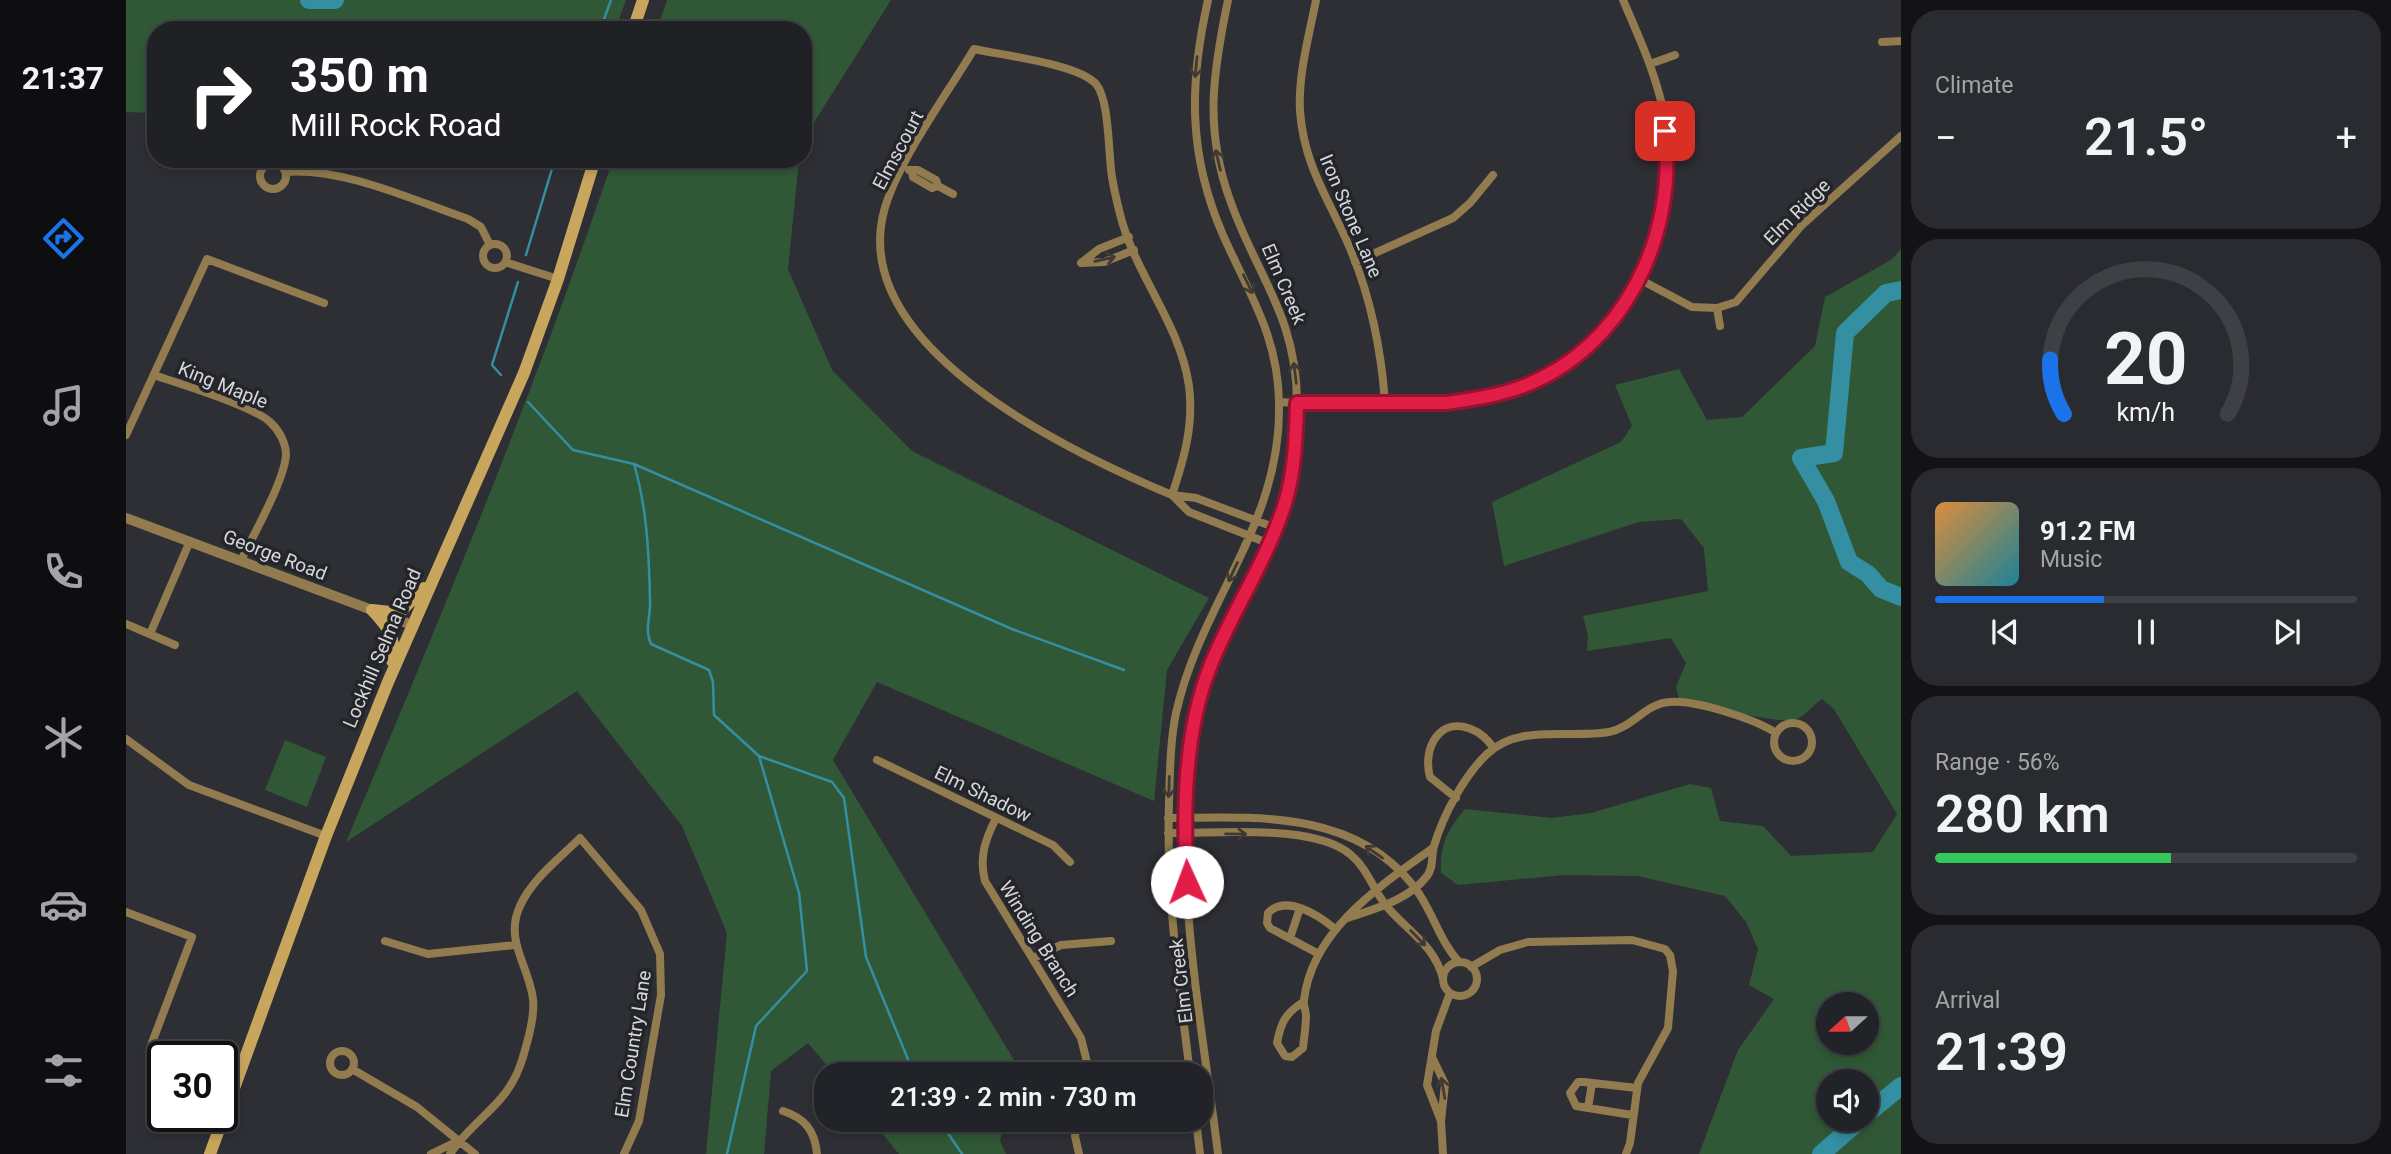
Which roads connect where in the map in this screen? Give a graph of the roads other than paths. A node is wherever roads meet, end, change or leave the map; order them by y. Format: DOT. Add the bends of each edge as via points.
graph roads {
  1 [pos="643,0"];
  2 [pos="1208,0"];
  3 [pos="1228,0"];
  4 [pos="1316,0"];
  5 [pos="1623,0"];
  6 [pos="636,21"];
  7 [pos="1901,41"];
  8 [pos="1882,42"];
  9 [pos="1675,55"];
  10 [pos="1650,64"];
  11 [pos="1901,136"];
  12 [pos="592,168"];
  13 [pos="908,169"];
  14 [pos="285,172"];
  15 [pos="1493,175"];
  16 [pos="953,194"];
  17 [pos="1129,237"];
  18 [pos="491,245"];
  19 [pos="1134,250"];
  20 [pos="505,262"];
  21 [pos="1355,262"];
  22 [pos="558,279"];
  23 [pos="1639,279"];
  24 [pos="324,303"];
  25 [pos="1717,308"];
  26 [pos="1720,326"];
  27 [pos="154,375"];
  28 [pos="1279,401"];
  29 [pos="1385,402"];
  30 [pos="1297,403"];
  31 [pos="126,435"];
  32 [pos="1172,495"];
  33 [pos="1217,506"];
  34 [pos="126,518"];
  35 [pos="1257,521"];
  36 [pos="1212,522"];
  37 [pos="1276,528"];
  38 [pos="1250,537"];
  39 [pos="190,541"];
  40 [pos="1270,544"];
  41 [pos="241,561"];
  42 [pos="431,581"];
  43 [pos="372,610"];
  44 [pos="126,624"];
  45 [pos="412,625"];
  46 [pos="150,634"];
  47 [pos="175,645"];
  48 [pos="388,681"];
  49 [pos="1776,733"];
  50 [pos="126,739"];
  51 [pos="1494,748"];
  52 [pos="877,760"];
  53 [pos="1456,799"];
  54 [pos="996,818"];
  55 [pos="1168,818"];
  56 [pos="1187,818"];
  57 [pos="1168,833"];
  58 [pos="1187,834"];
  59 [pos="326,836"];
  60 [pos="1433,848"];
  61 [pos="1070,862"];
  62 [pos="1402,873"];
  63 [pos="1415,888"];
  64 [pos="1377,890"];
  65 [pos="1385,905"];
  66 [pos="1300,908"];
  67 [pos="126,912"];
  68 [pos="1348,918"];
  69 [pos="1334,928"];
  70 [pos="1290,939"];
  71 [pos="385,941"];
  72 [pos="1111,941"];
  73 [pos="515,945"];
  74 [pos="1319,954"];
  75 [pos="1033,958"];
  76 [pos="1460,962"];
  77 [pos="1471,967"];
  78 [pos="1443,979"];
  79 [pos="1450,993"];
  80 [pos="1303,1002"];
  81 [pos="153,1041"];
  82 [pos="1432,1057"];
  83 [pos="1087,1062"];
  84 [pos="1189,1062"];
  85 [pos="352,1069"];
  86 [pos="1592,1083"];
  87 [pos="1637,1088"];
  88 [pos="1588,1108"];
  89 [pos="783,1111"];
  90 [pos="1632,1115"];
  91 [pos="1441,1121"];
  92 [pos="1076,1132"];
  93 [pos="1197,1132"];
  94 [pos="460,1140"];
  95 [pos="210,1154"];
  96 [pos="431,1154"];
  97 [pos="450,1154"];
  98 [pos="475,1154"];
  99 [pos="624,1154"];
  100 [pos="817,1154"];
  101 [pos="1079,1154"];
  102 [pos="1200,1154"];
  103 [pos="1218,1154"];
  104 [pos="1443,1154"];
  105 [pos="1626,1154"];
  1 -- 6 [label="main road"];
  2 -- 28 [label="street, Elm Creek, one-way" via="1195,67 1196,142 1209,201 1261,311 1277,372"];
  30 -- 3 [label="street, Elm Creek, one-way" via="1296,373 1282,313 1230,202 1215,147 1213,81"];
  4 -- 21 [label="street, Iron Stone Lane" via="1301,88 1302,128 1312,171"];
  5 -- 10 [label="street"];
  7 -- 8 [label="street"];
  9 -- 10 [label="street"];
  10 -- 23 [label="street" via="1664,116 1667,175 1658,233"];
  11 -- 25 [label="street, Elm Ridge" via="1802,225 1744,296"];
  12 -- 22 [label="main road, Lockhill Selma Road"];
  13 -- 16 [label="street" via="918,170"];
  13 -- 17 [label="street, Elmscourt" via="974,49 1074,71 1095,83 1103,98 1112,181"];
  13 -- 32 [label="street, Elmscourt" via="884,213 880,250 892,295 928,346 1000,405 1114,471"];
  14 -- 18 [label="street" via="341,175 468,219 481,227"];
  15 -- 21 [label="street" via="1453,218"];
  17 -- 19 [label="street, Elmscourt"];
  17 -- 19 [label="street, one-way" via="1099,249 1081,263 1104,262"];
  18 -- 20 [label="street" via="505,249"];
  18 -- 20 [label="street" via="483,253 485,262 498,268"];
  19 -- 32 [label="street, Elmscourt" via="1180,346 1189,387 1190,429"];
  20 -- 22 [label="street"];
  21 -- 29 [label="street, Iron Stone Lane" via="1374,324"];
  22 -- 42 [label="main road, Lockhill Selma Road" via="523,373"];
  23 -- 25 [label="street" via="1692,307"];
  23 -- 29 [label="street" via="1597,338 1538,380 1498,394 1447,403"];
  24 -- 27 [label="street" via="207,259"];
  25 -- 26 [label="street"];
  27 -- 31 [label="street"];
  27 -- 41 [label="street, King Maple" via="260,415 278,429 286,455 282,473"];
  28 -- 30 [label="street"];
  28 -- 35 [label="street, Elm Creek" via="1275,458"];
  29 -- 30 [label="street"];
  30 -- 37 [label="street, Elm Creek" via="1292,469"];
  32 -- 33 [label="street, Elmscourt"];
  32 -- 36 [label="street, Elmscourt" via="1189,512"];
  33 -- 35 [label="street, Elmscourt"];
  33 -- 36 [label="street"];
  34 -- 39 [label="street, George Road"];
  35 -- 37 [label="street, Elmscourt"];
  35 -- 38 [label="street, Elm Creek"];
  36 -- 38 [label="street, Elmscourt"];
  37 -- 40 [label="street, Elm Creek"];
  38 -- 40 [label="street, Elmscourt"];
  38 -- 55 [label="street, Elm Creek, one-way" via="1188,671 1171,745"];
  39 -- 41 [label="street, George Road"];
  39 -- 46 [label="street"];
  40 -- 56 [label="street, Elm Creek" via="1210,667 1198,705"];
  41 -- 43 [label="street, George Road"];
  42 -- 43 [label="main road" via="399,612"];
  42 -- 45 [label="main road, Lockhill Selma Road"];
  43 -- 45 [label="street, George Road"];
  43 -- 48 [label="main road" via="394,639"];
  44 -- 46 [label="street"];
  45 -- 48 [label="main road, Lockhill Selma Road"];
  46 -- 47 [label="street"];
  48 -- 59 [label="main road, Lockhill Selma Road"];
  49 -- 49 [label="street" via="1775,748 1784,759 1799,760 1810,751 1811,736 1802,725 1787,724"];
  49 -- 51 [label="street" via="1749,718 1671,702 1654,706 1613,732 1533,734"];
  50 -- 59 [label="street" via="189,785"];
  51 -- 53 [label="street"];
  51 -- 53 [label="street" via="1482,735 1462,727 1440,733 1432,741 1427,752 1430,777"];
  52 -- 54 [label="street, Elm Shadow"];
  53 -- 60 [label="street"];
  54 -- 61 [label="street, Elm Shadow" via="1053,845"];
  54 -- 75 [label="street, Winding Branch" via="985,841 982,870"];
  55 -- 56 [label="street"];
  55 -- 57 [label="street, Elm Creek"];
  56 -- 58 [label="street, Elm Creek"];
  62 -- 56 [label="street, one-way" via="1354,838 1317,824"];
  57 -- 58 [label="street"];
  57 -- 84 [label="street, Elm Creek" via="1171,912"];
  58 -- 64 [label="street, one-way" via="1301,835 1330,841 1358,862"];
  58 -- 103 [label="street, Elm Creek" via="1190,925"];
  59 -- 95 [label="main road, Lockhill Selma Road"];
  60 -- 62 [label="street"];
  60 -- 63 [label="street" via="1429,874"];
  62 -- 63 [label="street"];
  62 -- 64 [label="street"];
  63 -- 65 [label="street"];
  63 -- 76 [label="street" via="1447,948"];
  64 -- 65 [label="street"];
  64 -- 68 [label="street"];
  65 -- 68 [label="street"];
  65 -- 78 [label="street, one-way" via="1435,956"];
  66 -- 69 [label="street" via="1319,915"];
  66 -- 70 [label="street"];
  66 -- 70 [label="street" via="1279,906 1268,913 1270,928"];
  67 -- 81 [label="street" via="192,937"];
  68 -- 69 [label="street"];
  69 -- 74 [label="street"];
  70 -- 74 [label="street"];
  71 -- 73 [label="street" via="428,954"];
  72 -- 75 [label="street" via="1061,945"];
  73 -- 94 [label="street" via="533,997 523,1057 498,1105"];
  73 -- 99 [label="street, Elm Country Lane" via="517,915 530,889 580,838 641,910 660,954 661,995 639,1121"];
  74 -- 80 [label="street"];
  75 -- 83 [label="street, Winding Branch" via="1082,1038"];
  76 -- 77 [label="street"];
  76 -- 78 [label="street" via="1448,967"];
  77 -- 79 [label="street" via="1476,979 1471,991 1460,996"];
  77 -- 87 [label="street" via="1500,950 1528,942 1632,940 1665,949 1673,971 1668,1028"];
  78 -- 79 [label="street"];
  79 -- 82 [label="street"];
  80 -- 80 [label="street" via="1280,1024 1277,1044 1285,1056 1292,1057 1303,1048 1307,1013"];
  82 -- 91 [label="street" via="1427,1085"];
  91 -- 82 [label="street, one-way" via="1445,1084"];
  85 -- 94 [label="street" via="418,1107"];
  86 -- 87 [label="street"];
  86 -- 88 [label="street"];
  86 -- 88 [label="street" via="1578,1082 1570,1093 1576,1106"];
  87 -- 90 [label="street"];
  88 -- 90 [label="street"];
  89 -- 100 [label="street" via="804,1121 815,1139"];
  90 -- 105 [label="street"];
  91 -- 104 [label="street"];
  92 -- 101 [label="street"];
  93 -- 102 [label="street"];
  94 -- 96 [label="street"];
  94 -- 97 [label="street"];
  94 -- 98 [label="street"];
}
